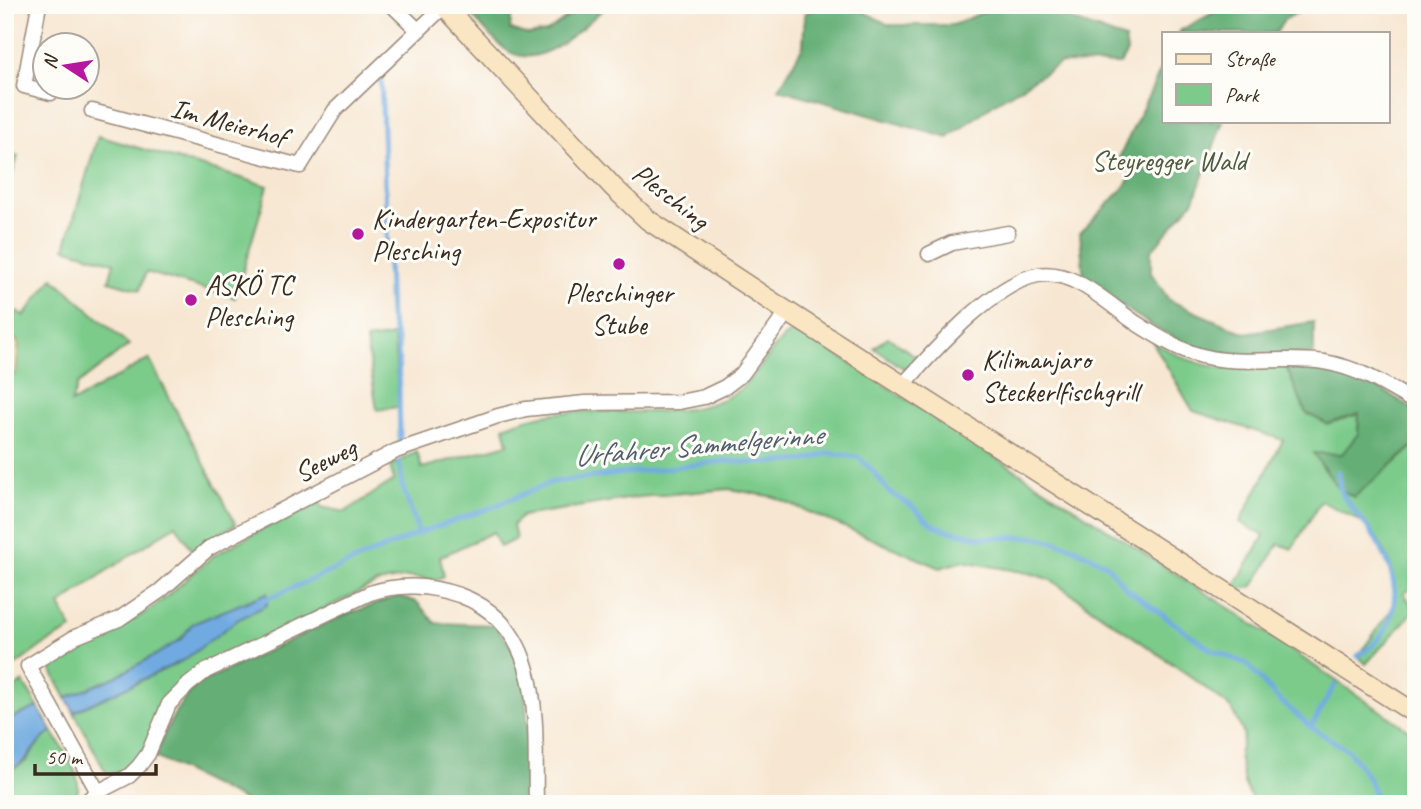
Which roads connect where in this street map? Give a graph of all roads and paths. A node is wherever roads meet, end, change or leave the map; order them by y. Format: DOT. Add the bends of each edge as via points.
graph roads {
  1 [pos="39,5"];
  2 [pos="392,5"];
  3 [pos="443,5"];
  4 [pos="418,30"];
  5 [pos="34,32"];
  6 [pos="32,43"];
  7 [pos="32,88"];
  8 [pos="92,111"];
  9 [pos="1008,233"];
  10 [pos="929,254"];
  11 [pos="788,312"];
  12 [pos="903,385"];
  13 [pos="1416,403"];
  14 [pos="1416,714"];
  15 [pos="98,792"];
  16 [pos="83,804"];
  17 [pos="536,804"];
  1 -- 5 [label="street"];
  2 -- 4 [label="street"];
  3 -- 4 [label="street, Im Meierhof"];
  3 -- 11 [label="main road, Plesching" via="630,205"];
  4 -- 8 [label="street, Im Meierhof" via="335,110 300,166"];
  6 -- 7 [label="street" via="24,86"];
  9 -- 10 [label="street" via="952,243"];
  11 -- 12 [label="main road, Plesching"];
  11 -- 15 [label="street, Seeweg" via="742,374 715,392 679,402 526,409 396,451 209,548 119,619 75,637 28,666"];
  12 -- 13 [label="street" via="972,314 1037,275 1066,277 1137,324 1195,354 1233,361 1324,362 1378,380"];
  12 -- 14 [label="main road, Plesching"];
  15 -- 16 [label="street"];
  15 -- 17 [label="street" via="139,766 169,704 206,671 370,593 409,585 466,598 496,617 513,638 529,671 533,695"];
}
